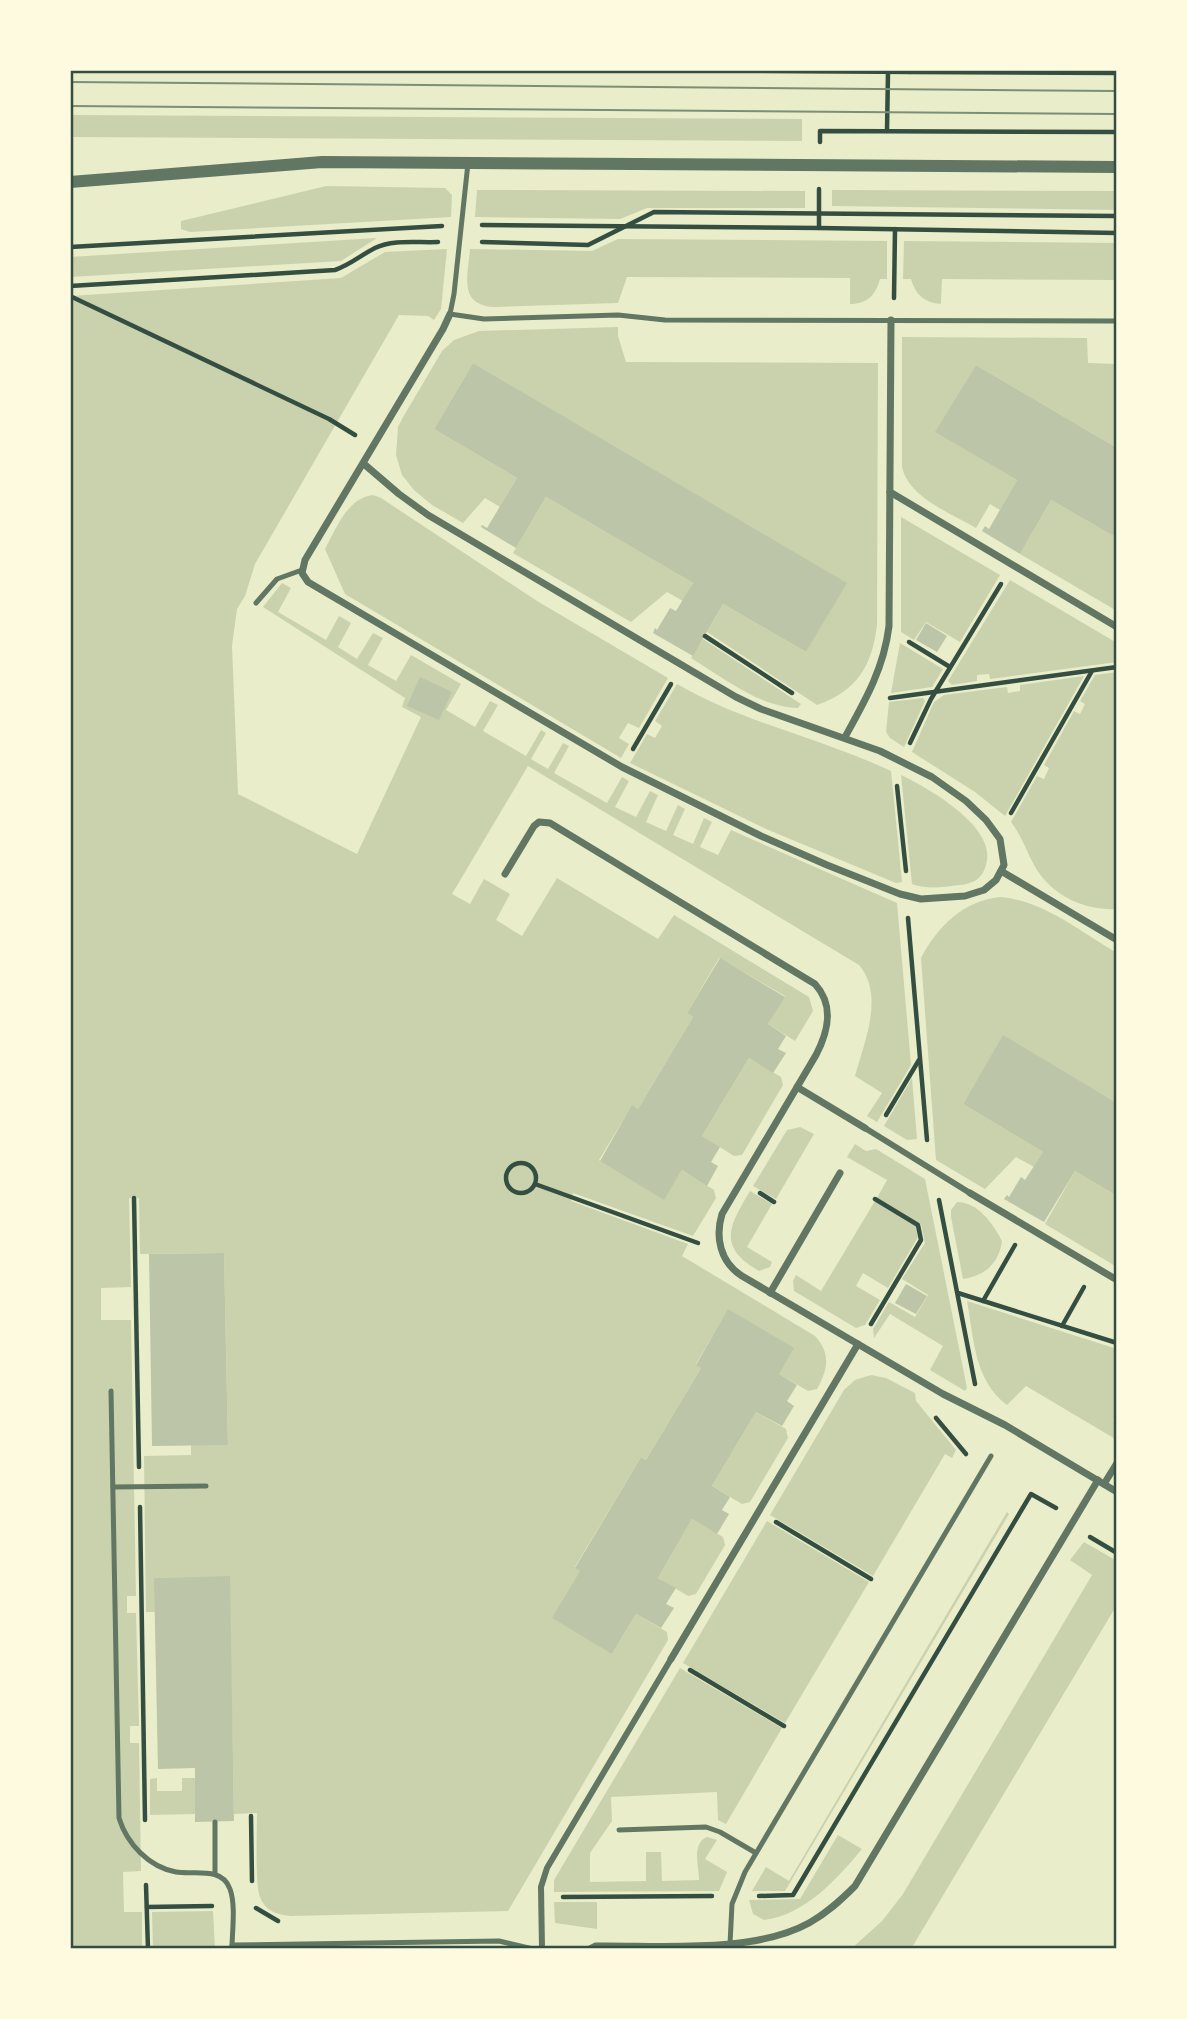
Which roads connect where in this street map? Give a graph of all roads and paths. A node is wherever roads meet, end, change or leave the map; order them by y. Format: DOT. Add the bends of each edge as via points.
graph roads {
  1 [pos="664,70"];
  2 [pos="910,71"];
  3 [pos="888,72"];
  4 [pos="1117,73"];
  5 [pos="820,131"];
  6 [pos="887,131"];
  7 [pos="1117,132"];
  8 [pos="468,163"];
  9 [pos="1117,167"];
  10 [pos="70,182"];
  11 [pos="1117,216"];
  12 [pos="819,228"];
  13 [pos="895,229"];
  14 [pos="1117,233"];
  15 [pos="460,242"];
  16 [pos="70,286"];
  17 [pos="70,296"];
  18 [pos="450,314"];
  19 [pos="893,321"];
  20 [pos="1117,321"];
  21 [pos="374,446"];
  22 [pos="364,464"];
  23 [pos="890,492"];
  24 [pos="1012,565"];
  25 [pos="302,570"];
  26 [pos="256,603"];
  27 [pos="1117,627"];
  28 [pos="889,631"];
  29 [pos="705,636"];
  30 [pos="682,665"];
  31 [pos="950,667"];
  32 [pos="1117,667"];
  33 [pos="1092,671"];
  34 [pos="936,692"];
  35 [pos="865,701"];
  36 [pos="810,726"];
  37 [pos="845,737"];
  38 [pos="898,759"];
  39 [pos="622,767"];
  40 [pos="998,835"];
  41 [pos="1001,872"];
  42 [pos="505,874"];
  43 [pos="908,896"];
  44 [pos="1117,940"];
  45 [pos="920,1059"];
  46 [pos="796,1087"];
  47 [pos="865,1128"];
  48 [pos="875,1134"];
  49 [pos="840,1173"];
  50 [pos="535,1184"];
  51 [pos="970,1193"];
  52 [pos="134,1198"];
  53 [pos="875,1199"];
  54 [pos="1026,1226"];
  55 [pos="722,1251"];
  56 [pos="1095,1267"];
  57 [pos="1117,1280"];
  58 [pos="892,1288"];
  59 [pos="770,1293"];
  60 [pos="901,1293"];
  61 [pos="957,1293"];
  62 [pos="983,1301"];
  63 [pos="1062,1326"];
  64 [pos="1117,1343"];
  65 [pos="858,1344"];
  66 [pos="920,1380"];
  67 [pos="111,1391"];
  68 [pos="991,1456"];
  69 [pos="1117,1463"];
  70 [pos="981,1473"];
  71 [pos="1101,1482"];
  72 [pos="206,1486"];
  73 [pos="113,1487"];
  74 [pos="139,1487"];
  75 [pos="1117,1492"];
  76 [pos="758,1512"];
  77 [pos="1072,1525"];
  78 [pos="1117,1553"];
  79 [pos="871,1579"];
  80 [pos="671,1659"];
  81 [pos="784,1726"];
  82 [pos="251,1816"];
  83 [pos="215,1822"];
  84 [pos="619,1830"];
  85 [pos="756,1853"];
  86 [pos="146,1857"];
  87 [pos="215,1874"];
  88 [pos="253,1894"];
  89 [pos="232,1906"];
  90 [pos="147,1907"];
  91 [pos="283,1922"];
  92 [pos="730,1944"];
  93 [pos="232,1947"];
  94 [pos="148,1949"];
  95 [pos="533,1949"];
  96 [pos="542,1949"];
  97 [pos="590,1949"];
  1 -- 3 [label="path"];
  2 -- 3 [label="path"];
  2 -- 4 [label="path"];
  3 -- 6 [label="path"];
  5 -- 6 [label="path"];
  6 -- 7 [label="path"];
  8 -- 9 [label="street"];
  8 -- 10 [label="street" via="308,162"];
  8 -- 15 [label="lane"];
  11 -- 15 [label="path" via="653,212 587,245"];
  12 -- 13 [label="path"];
  13 -- 14 [label="path"];
  13 -- 19 [label="path"];
  15 -- 16 [label="path" via="390,244 335,270"];
  15 -- 18 [label="lane"];
  17 -- 21 [label="path" via="329,419"];
  18 -- 19 [label="lane" via="494,319 618,315 665,320"];
  18 -- 21 [label="street"];
  19 -- 20 [label="lane"];
  19 -- 23 [label="street"];
  21 -- 22 [label="street"];
  22 -- 25 [label="street"];
  22 -- 30 [label="street" via="428,515"];
  23 -- 24 [label="street"];
  23 -- 28 [label="street"];
  24 -- 27 [label="street"];
  24 -- 31 [label="path"];
  25 -- 26 [label="lane" via="277,579"];
  25 -- 39 [label="street" via="312,585"];
  28 -- 31 [label="path"];
  28 -- 35 [label="street"];
  29 -- 36 [label="path" via="807,703"];
  30 -- 36 [label="street" via="749,704"];
  30 -- 39 [label="path"];
  31 -- 34 [label="path"];
  32 -- 33 [label="path"];
  33 -- 34 [label="path"];
  33 -- 40 [label="path"];
  34 -- 35 [label="path"];
  34 -- 38 [label="path"];
  35 -- 37 [label="street"];
  36 -- 37 [label="street"];
  37 -- 38 [label="street"];
  38 -- 40 [label="street" via="966,801"];
  38 -- 43 [label="path"];
  39 -- 43 [label="street" via="761,836"];
  40 -- 41 [label="street" via="1003,849"];
  41 -- 43 [label="street" via="991,885 974,894 944,899"];
  41 -- 44 [label="street"];
  42 -- 46 [label="street" via="534,826 550,823 815,984 826,1002 827,1025 820,1047"];
  45 -- 48 [label="path"];
  46 -- 47 [label="street"];
  46 -- 55 [label="street" via="722,1214 718,1231"];
  47 -- 48 [label="street"];
  48 -- 51 [label="street"];
  49 -- 59 [label="street"];
  50 -- 50 [label="path" via="535,1172 524,1164 507,1172 507,1182 516,1193 526,1193"];
  50 -- 55 [label="path"];
  51 -- 54 [label="street"];
  52 -- 74 [label="path"];
  53 -- 58 [label="path" via="918,1225 921,1240"];
  54 -- 56 [label="street"];
  54 -- 62 [label="path"];
  55 -- 59 [label="street" via="737,1273"];
  56 -- 57 [label="street"];
  56 -- 63 [label="path"];
  58 -- 60 [label="path"];
  58 -- 65 [label="path"];
  59 -- 65 [label="street"];
  61 -- 62 [label="path"];
  62 -- 63 [label="path"];
  63 -- 64 [label="path"];
  65 -- 66 [label="street"];
  65 -- 76 [label="street"];
  66 -- 70 [label="path" via="921,1401"];
  66 -- 71 [label="street"];
  67 -- 73 [label="lane"];
  68 -- 70 [label="lane"];
  69 -- 71 [label="street"];
  70 -- 85 [label="lane"];
  71 -- 75 [label="street"];
  71 -- 77 [label="street"];
  72 -- 74 [label="lane"];
  73 -- 74 [label="lane"];
  73 -- 86 [label="lane" via="118,1809 125,1833"];
  74 -- 86 [label="path"];
  76 -- 79 [label="path"];
  76 -- 80 [label="street"];
  77 -- 78 [label="path"];
  77 -- 92 [label="street" via="855,1886 833,1908 807,1924 776,1937"];
  80 -- 81 [label="path"];
  80 -- 96 [label="street" via="547,1868 541,1887"];
  82 -- 88 [label="path"];
  83 -- 87 [label="lane"];
  84 -- 85 [label="lane" via="706,1827"];
  85 -- 92 [label="lane" via="734,1896"];
  86 -- 87 [label="lane" via="173,1871"];
  86 -- 90 [label="path"];
  87 -- 89 [label="lane" via="229,1886"];
  89 -- 90 [label="path"];
  89 -- 91 [label="path" via="251,1906"];
  89 -- 93 [label="lane"];
  90 -- 94 [label="path"];
  92 -- 97 [label="street"];
  93 -- 95 [label="lane" via="499,1941"];
}
